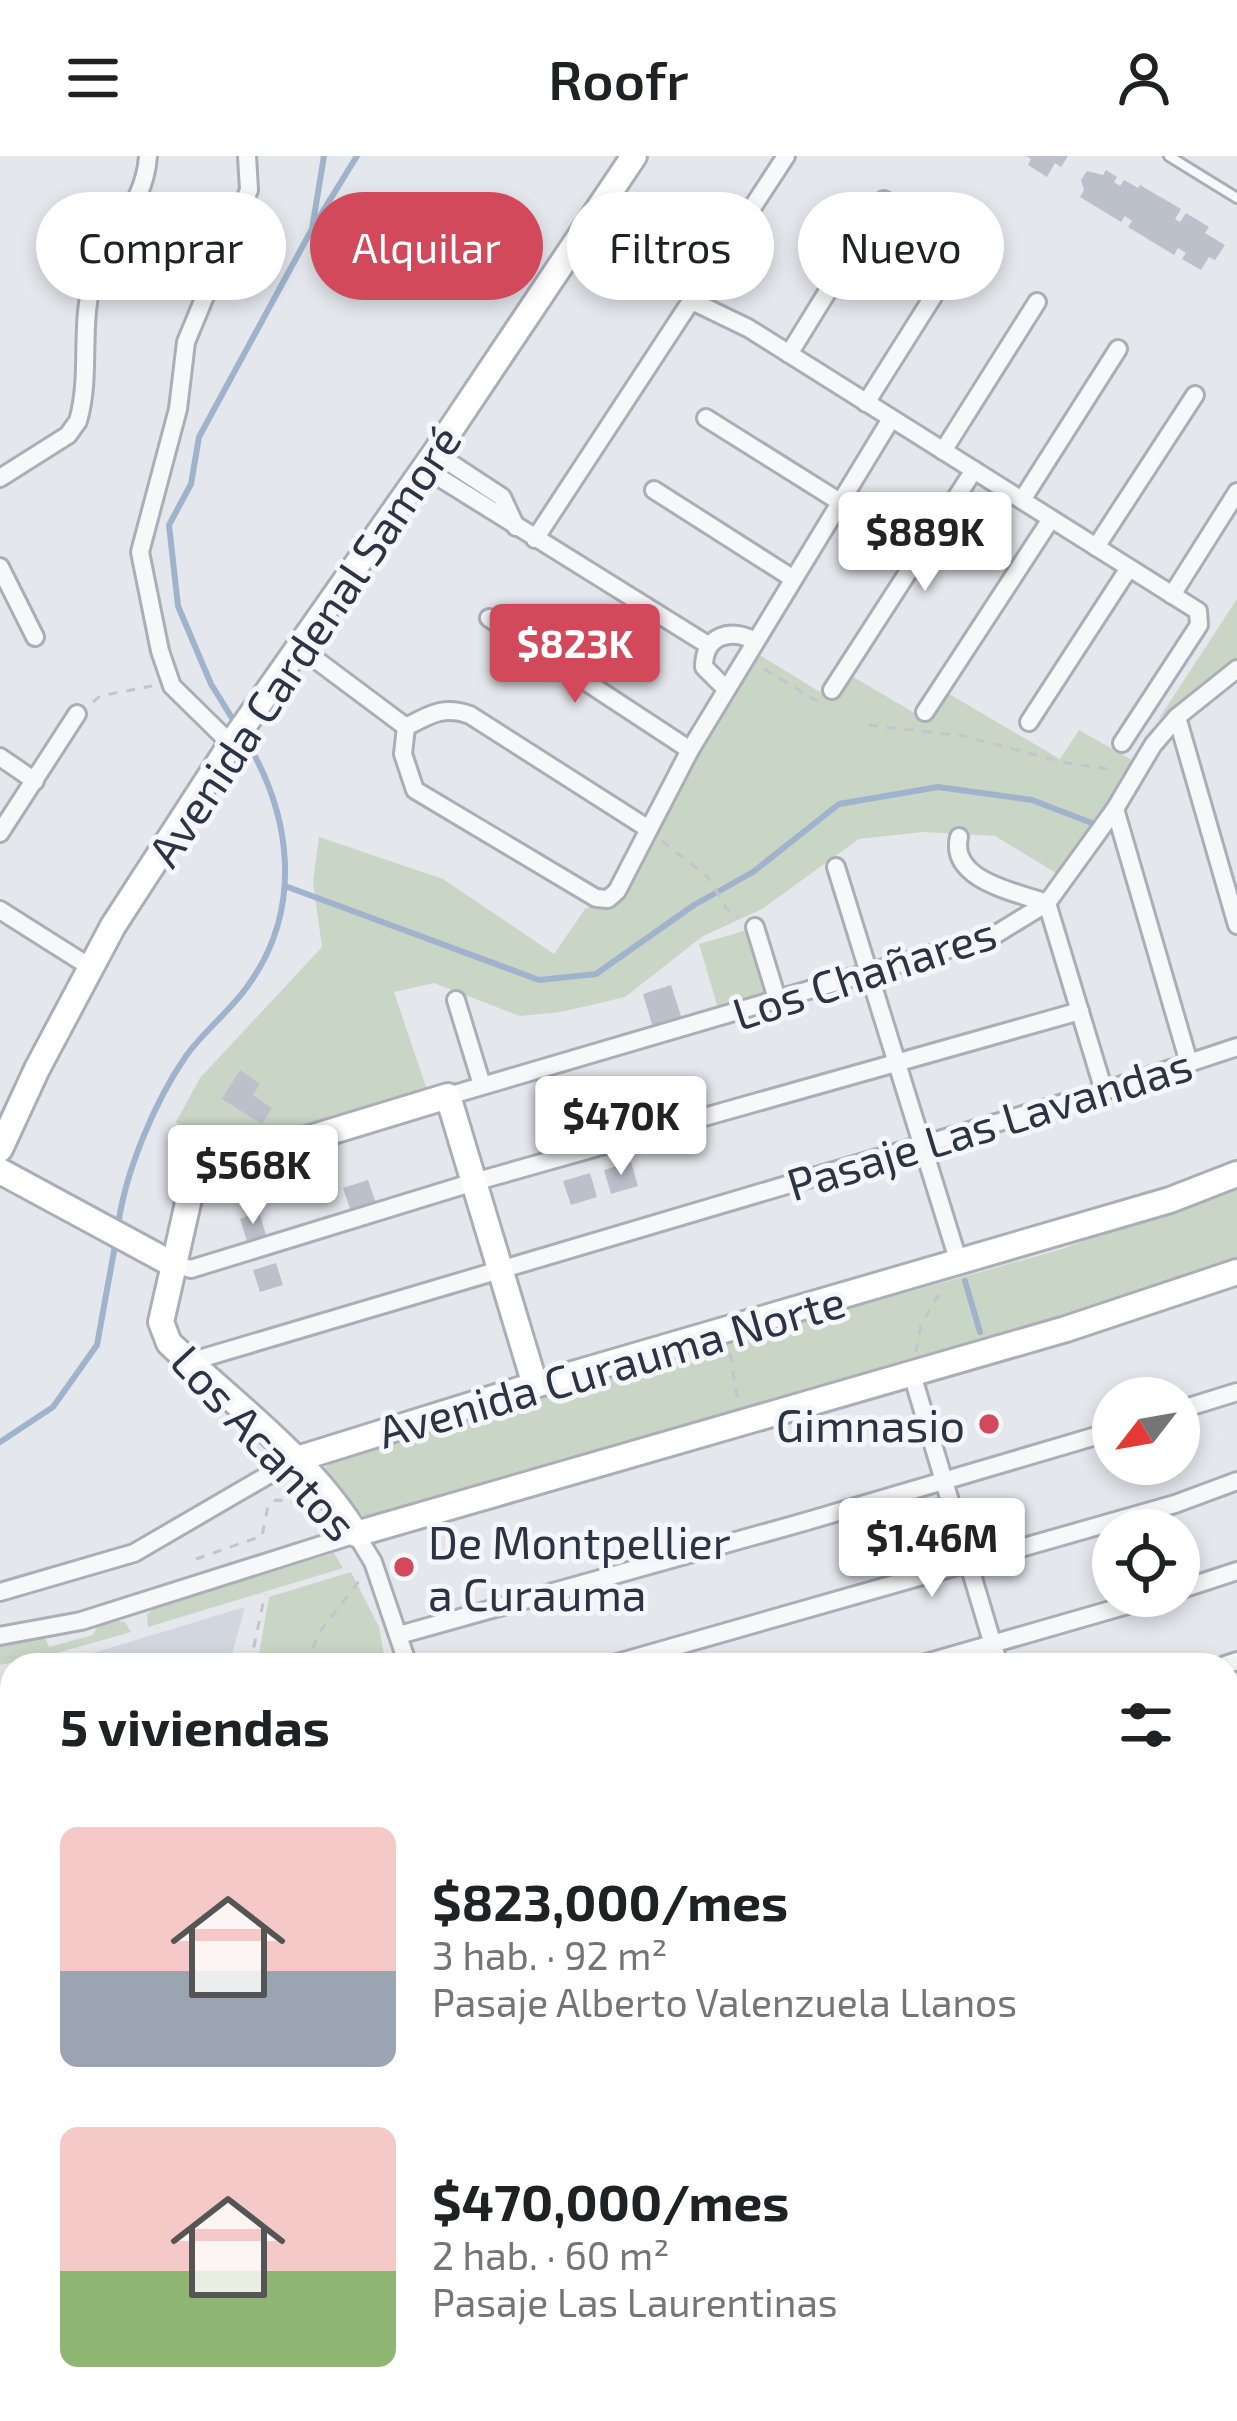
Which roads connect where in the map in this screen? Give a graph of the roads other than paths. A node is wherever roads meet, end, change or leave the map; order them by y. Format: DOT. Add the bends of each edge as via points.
graph roads {
  1 [pos="148,156"];
  2 [pos="247,156"];
  3 [pos="634,156"];
  4 [pos="786,156"];
  5 [pos="1169,156"];
  6 [pos="141,192"];
  7 [pos="248,192"];
  8 [pos="762,192"];
  9 [pos="1237,198"];
  10 [pos="87,300"];
  11 [pos="203,300"];
  12 [pos="690,300"];
  13 [pos="822,300"];
  14 [pos="931,300"];
  15 [pos="1036,302"];
  16 [pos="1118,349"];
  17 [pos="789,354"];
  18 [pos="1195,395"];
  19 [pos="866,403"];
  20 [pos="706,418"];
  21 [pos="891,418"];
  22 [pos="944,452"];
  23 [pos="430,461"];
  24 [pos="974,470"];
  25 [pos="0,478"];
  26 [pos="654,490"];
  27 [pos="1237,492"];
  28 [pos="1022,500"];
  29 [pos="840,502"];
  30 [pos="1051,519"];
  31 [pos="535,539"];
  32 [pos="1096,547"];
  33 [pos="0,567"];
  34 [pos="1130,568"];
  35 [pos="792,578"];
  36 [pos="1172,595"];
  37 [pos="489,618"];
  38 [pos="35,637"];
  39 [pos="707,645"];
  40 [pos="299,647"];
  41 [pos="750,649"];
  42 [pos="1237,669"];
  43 [pos="726,689"];
  44 [pos="826,697"];
  45 [pos="926,712"];
  46 [pos="77,714"];
  47 [pos="1177,716"];
  48 [pos="1029,722"];
  49 [pos="406,727"];
  50 [pos="1122,743"];
  51 [pos="231,744"];
  52 [pos="690,751"];
  53 [pos="0,758"];
  54 [pos="35,781"];
  55 [pos="1115,809"];
  56 [pos="647,828"];
  57 [pos="0,833"];
  58 [pos="958,837"];
  59 [pos="836,867"];
  60 [pos="1047,902"];
  61 [pos="0,910"];
  62 [pos="1237,925"];
  63 [pos="755,927"];
  64 [pos="90,967"];
  65 [pos="870,975"];
  66 [pos="456,1000"];
  67 [pos="778,1003"];
  68 [pos="1080,1011"];
  69 [pos="1237,1047"];
  70 [pos="1189,1063"];
  71 [pos="897,1064"];
  72 [pos="482,1085"];
  73 [pos="1104,1091"];
  74 [pos="448,1096"];
  75 [pos="922,1145"];
  76 [pos="0,1149"];
  77 [pos="0,1171"];
  78 [pos="1237,1174"];
  79 [pos="474,1182"];
  80 [pos="959,1263"];
  81 [pos="172,1264"];
  82 [pos="500,1269"];
  83 [pos="1237,1272"];
  84 [pos="189,1361"];
  85 [pos="912,1374"];
  86 [pos="535,1384"];
  87 [pos="1237,1392"];
  88 [pos="1200,1403"];
  89 [pos="1092,1437"];
  90 [pos="294,1460"];
  91 [pos="943,1481"];
  92 [pos="1237,1481"];
  93 [pos="356,1534"];
  94 [pos="968,1562"];
  95 [pos="1237,1571"];
  96 [pos="1200,1583"];
  97 [pos="0,1592"];
  98 [pos="1092,1616"];
  99 [pos="399,1634"];
  100 [pos="0,1636"];
  101 [pos="993,1645"];
  102 [pos="405,1653"];
  103 [pos="652,1653"];
  104 [pos="964,1653"];
  105 [pos="995,1653"];
  1 -- 6 [label="street"];
  2 -- 7 [label="street"];
  3 -- 23 [label="street, Avenida Cardenal Samoré"];
  4 -- 8 [label="street"];
  5 -- 9 [label="lane"];
  10 -- 25 [label="street" via="78,421"];
  11 -- 51 [label="street" via="186,341 178,409 140,552 172,686"];
  12 -- 17 [label="street"];
  12 -- 31 [label="street"];
  13 -- 17 [label="street"];
  14 -- 19 [label="street"];
  15 -- 22 [label="street"];
  16 -- 28 [label="street"];
  17 -- 19 [label="street"];
  18 -- 32 [label="street"];
  19 -- 21 [label="street"];
  20 -- 29 [label="street"];
  21 -- 22 [label="street"];
  21 -- 29 [label="street"];
  22 -- 24 [label="street"];
  23 -- 31 [label="street" via="502,496 516,528"];
  23 -- 40 [label="street, Avenida Cardenal Samoré"];
  24 -- 28 [label="street"];
  24 -- 44 [label="street"];
  26 -- 35 [label="street"];
  27 -- 36 [label="street"];
  28 -- 30 [label="street"];
  29 -- 35 [label="street"];
  30 -- 32 [label="street"];
  30 -- 45 [label="street"];
  31 -- 39 [label="street"];
  32 -- 34 [label="street"];
  33 -- 38 [label="street"];
  34 -- 36 [label="street"];
  34 -- 48 [label="street"];
  35 -- 41 [label="street"];
  36 -- 50 [label="street" via="1200,617"];
  37 -- 52 [label="street"];
  39 -- 41 [label="street" via="729,634"];
  39 -- 43 [label="street" via="704,667"];
  40 -- 49 [label="street"];
  40 -- 51 [label="street, Avenida Cardenal Samoré"];
  41 -- 43 [label="street"];
  42 -- 47 [label="street, Los Chañares"];
  43 -- 52 [label="street"];
  46 -- 54 [label="street"];
  47 -- 55 [label="street, Los Chañares"];
  47 -- 62 [label="street"];
  49 -- 56 [label="street" via="436,711 470,715"];
  49 -- 56 [label="street" via="403,754 415,790 596,898 617,891"];
  51 -- 64 [label="street, Avenida Cardenal Samoré"];
  52 -- 56 [label="street"];
  53 -- 54 [label="street"];
  54 -- 57 [label="street"];
  55 -- 60 [label="street, Los Chañares"];
  55 -- 70 [label="street"];
  58 -- 60 [label="street" via="961,864 974,874"];
  59 -- 65 [label="street"];
  60 -- 65 [label="street, Los Chañares" via="993,936"];
  60 -- 68 [label="street"];
  61 -- 64 [label="street"];
  63 -- 67 [label="street"];
  64 -- 76 [label="street, Avenida Cardenal Samoré"];
  65 -- 67 [label="street, Los Chañares"];
  65 -- 71 [label="street"];
  66 -- 72 [label="street"];
  67 -- 72 [label="street, Los Chañares"];
  68 -- 71 [label="street"];
  68 -- 73 [label="street"];
  69 -- 70 [label="street, Pasaje Las Lavandas"];
  70 -- 73 [label="street, Pasaje Las Lavandas"];
  71 -- 75 [label="street"];
  71 -- 79 [label="street"];
  72 -- 74 [label="street, Los Chañares"];
  73 -- 75 [label="street, Pasaje Las Lavandas"];
  74 -- 79 [label="street"];
  74 -- 81 [label="street, Los Chañares" via="198,1178"];
  75 -- 80 [label="street"];
  75 -- 82 [label="street, Pasaje Las Lavandas"];
  77 -- 81 [label="street"];
  78 -- 80 [label="street, Avenida Curauma Norte"];
  79 -- 81 [label="street" via="191,1269"];
  79 -- 82 [label="street"];
  80 -- 86 [label="street, Avenida Curauma Norte"];
  81 -- 84 [label="street, Los Acantos" via="161,1322"];
  82 -- 84 [label="street, Pasaje Las Lavandas"];
  82 -- 86 [label="street"];
  83 -- 85 [label="street"];
  84 -- 90 [label="street, Los Acantos"];
  85 -- 91 [label="street"];
  85 -- 93 [label="street"];
  86 -- 90 [label="street, Avenida Curauma Norte"];
  87 -- 88 [label="street"];
  89 -- 91 [label="street"];
  90 -- 93 [label="street, Los Acantos"];
  90 -- 97 [label="street, Avenida Curauma Norte" via="134,1553"];
  91 -- 94 [label="street"];
  91 -- 99 [label="street"];
  92 -- 94 [label="street"];
  93 -- 99 [label="street, Los Acantos"];
  93 -- 100 [label="street" via="81,1621"];
  94 -- 101 [label="street"];
  94 -- 103 [label="street"];
  95 -- 96 [label="street"];
  98 -- 101 [label="street"];
  99 -- 102 [label="street, Los Acantos"];
  101 -- 104 [label="street"];
  101 -- 105 [label="street"];
}
